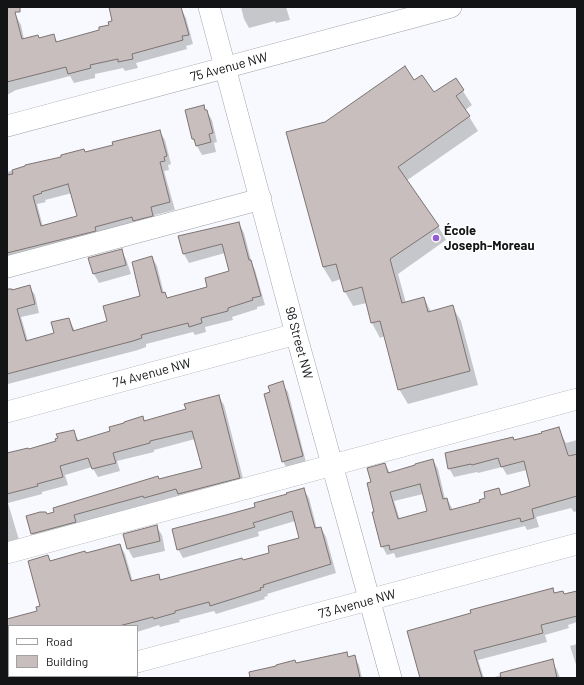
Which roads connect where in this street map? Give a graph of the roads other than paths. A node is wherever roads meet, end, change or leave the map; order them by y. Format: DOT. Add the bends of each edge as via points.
graph roads {
  1 [pos="209,7"];
  2 [pos="451,7"];
  3 [pos="226,68"];
  4 [pos="7,126"];
  5 [pos="261,199"];
  6 [pos="7,268"];
  7 [pos="296,334"];
  8 [pos="577,399"];
  9 [pos="7,412"];
  10 [pos="333,465"];
  11 [pos="577,544"];
  12 [pos="7,553"];
  13 [pos="370,600"];
  14 [pos="138,662"];
  15 [pos="391,678"];
  1 -- 3 [label="street, 98 Street NW"];
  2 -- 3 [label="street, 75 Avenue NW"];
  3 -- 4 [label="street, 75 Avenue NW"];
  3 -- 5 [label="street, 98 Street NW"];
  5 -- 6 [label="street"];
  5 -- 7 [label="street, 98 Street NW"];
  7 -- 9 [label="street, 74 Avenue NW"];
  7 -- 10 [label="street, 98 Street NW"];
  8 -- 10 [label="street"];
  10 -- 12 [label="street"];
  10 -- 13 [label="street, 98 Street NW"];
  11 -- 13 [label="street, 73 Avenue NW"];
  13 -- 14 [label="street, 73 Avenue NW"];
  13 -- 15 [label="street, 98 Street NW"];
}
